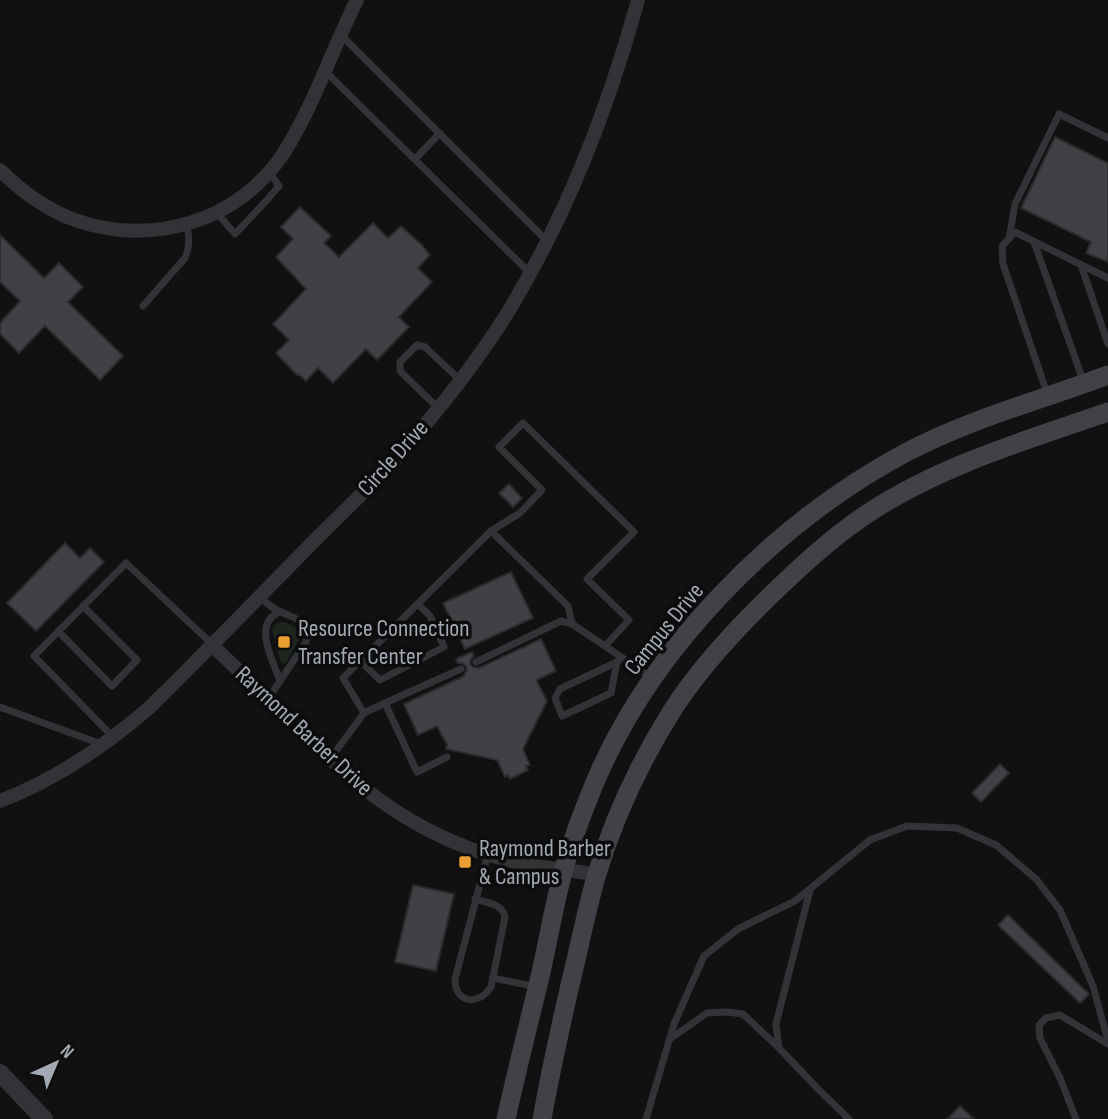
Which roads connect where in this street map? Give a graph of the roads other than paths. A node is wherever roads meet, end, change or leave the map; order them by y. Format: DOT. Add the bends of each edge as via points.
graph roads {
  1 [pos="357,0"];
  2 [pos="638,0"];
  3 [pos="341,34"];
  4 [pos="324,70"];
  5 [pos="440,133"];
  6 [pos="1108,138"];
  7 [pos="415,159"];
  8 [pos="0,170"];
  9 [pos="268,172"];
  10 [pos="217,213"];
  11 [pos="186,225"];
  12 [pos="1009,240"];
  13 [pos="547,241"];
  14 [pos="1034,242"];
  15 [pos="1081,265"];
  16 [pos="530,273"];
  17 [pos="1108,278"];
  18 [pos="143,306"];
  19 [pos="1108,344"];
  20 [pos="1108,375"];
  21 [pos="460,380"];
  22 [pos="1084,384"];
  23 [pos="1048,397"];
  24 [pos="438,408"];
  25 [pos="1108,412"];
  26 [pos="491,531"];
  27 [pos="259,597"];
  28 [pos="418,604"];
  29 [pos="83,606"];
  30 [pos="279,612"];
  31 [pos="572,624"];
  32 [pos="58,631"];
  33 [pos="212,645"];
  34 [pos="605,646"];
  35 [pos="619,659"];
  36 [pos="360,661"];
  37 [pos="476,662"];
  38 [pos="461,669"];
  39 [pos="654,679"];
  40 [pos="280,681"];
  41 [pos="268,699"];
  42 [pos="385,703"];
  43 [pos="0,707"];
  44 [pos="364,713"];
  45 [pos="107,741"];
  46 [pos="447,757"];
  47 [pos="329,760"];
  48 [pos="0,801"];
  49 [pos="488,854"];
  50 [pos="564,870"];
  51 [pos="597,874"];
  52 [pos="810,889"];
  53 [pos="475,899"];
  54 [pos="492,978"];
  55 [pos="537,987"];
  56 [pos="670,1040"];
  57 [pos="1108,1042"];
  58 [pos="779,1048"];
  59 [pos="517,1066"];
  60 [pos="0,1073"];
  61 [pos="550,1076"];
  62 [pos="44,1119"];
  63 [pos="506,1119"];
  64 [pos="542,1119"];
  65 [pos="646,1119"];
  66 [pos="849,1119"];
  67 [pos="1076,1119"];
  1 -- 3 [label="street"];
  2 -- 13 [label="street, Circle Drive" via="582,167"];
  3 -- 4 [label="street"];
  3 -- 5 [label="lane"];
  4 -- 7 [label="lane"];
  4 -- 9 [label="street" via="300,124"];
  5 -- 7 [label="lane"];
  5 -- 13 [label="lane"];
  6 -- 12 [label="lane" via="1059,114 1015,204"];
  7 -- 16 [label="lane"];
  8 -- 11 [label="street" via="42,204 75,220 134,231"];
  9 -- 10 [label="street"];
  9 -- 10 [label="lane" via="279,186 235,234"];
  10 -- 11 [label="street"];
  11 -- 18 [label="lane" via="190,237 185,258"];
  12 -- 14 [label="lane" via="1016,233"];
  12 -- 23 [label="lane" via="1002,246 1003,264"];
  13 -- 16 [label="street, Circle Drive"];
  14 -- 15 [label="lane"];
  14 -- 22 [label="lane"];
  15 -- 17 [label="lane"];
  15 -- 19 [label="lane"];
  16 -- 21 [label="street, Circle Drive"];
  20 -- 22 [label="main road, Campus Drive"];
  21 -- 24 [label="street, Circle Drive"];
  21 -- 24 [label="lane" via="425,347 417,345 400,362 400,371"];
  22 -- 23 [label="main road, Campus Drive"];
  23 -- 39 [label="main road, Campus Drive" via="906,452 822,505 714,603"];
  24 -- 27 [label="street, Circle Drive" via="399,455"];
  25 -- 51 [label="main road" via="984,456 913,488 871,511 802,564 746,620 670,714 621,807"];
  26 -- 28 [label="lane"];
  26 -- 31 [label="lane" via="568,606"];
  26 -- 34 [label="lane" via="520,513 542,490 499,447 523,423 634,532 587,579 629,621"];
  27 -- 30 [label="lane"];
  27 -- 33 [label="street, Circle Drive"];
  28 -- 36 [label="lane"];
  28 -- 36 [label="lane" via="430,616 444,647 380,680"];
  29 -- 32 [label="lane"];
  29 -- 32 [label="lane" via="137,660 112,686"];
  29 -- 33 [label="lane" via="126,563"];
  30 -- 40 [label="lane" via="267,622 265,638"];
  30 -- 40 [label="lane" via="302,621 308,634"];
  31 -- 34 [label="lane"];
  31 -- 37 [label="lane" via="561,621"];
  32 -- 45 [label="lane" via="34,656"];
  33 -- 41 [label="street, Raymond Barber Drive"];
  33 -- 45 [label="street, Circle Drive" via="149,708"];
  34 -- 35 [label="lane"];
  35 -- 35 [label="lane" via="561,689 555,698 562,716 611,693"];
  35 -- 39 [label="lane"];
  36 -- 44 [label="lane" via="343,678"];
  38 -- 42 [label="lane"];
  39 -- 50 [label="main road, Campus Drive" via="609,751"];
  40 -- 41 [label="lane"];
  41 -- 47 [label="street, Raymond Barber Drive"];
  42 -- 44 [label="lane"];
  42 -- 46 [label="lane" via="417,772"];
  43 -- 45 [label="lane"];
  44 -- 47 [label="lane"];
  45 -- 48 [label="street, Circle Drive" via="60,772"];
  47 -- 49 [label="street, Raymond Barber Drive" via="389,808 462,846"];
  49 -- 50 [label="street, Raymond Barber Drive"];
  49 -- 53 [label="lane"];
  50 -- 51 [label="street, Raymond Barber Drive"];
  50 -- 55 [label="main road, Campus Drive"];
  51 -- 61 [label="main road"];
  52 -- 56 [label="lane" via="738,929 704,956"];
  52 -- 57 [label="lane" via="870,840 907,826 957,828 996,845 1036,879 1060,910 1093,986"];
  52 -- 58 [label="lane" via="776,1024"];
  53 -- 54 [label="lane" via="504,911"];
  53 -- 54 [label="lane" via="455,986 464,998 472,1000 486,994"];
  54 -- 55 [label="lane"];
  55 -- 59 [label="main road, Campus Drive"];
  56 -- 58 [label="lane" via="707,1013 727,1012 743,1014"];
  56 -- 65 [label="lane"];
  57 -- 67 [label="lane" via="1060,1015 1046,1018 1040,1025 1040,1038"];
  58 -- 66 [label="lane"];
  59 -- 61 [label="main road"];
  59 -- 63 [label="main road, Campus Drive"];
  60 -- 62 [label="street"];
  61 -- 64 [label="main road"];
}
